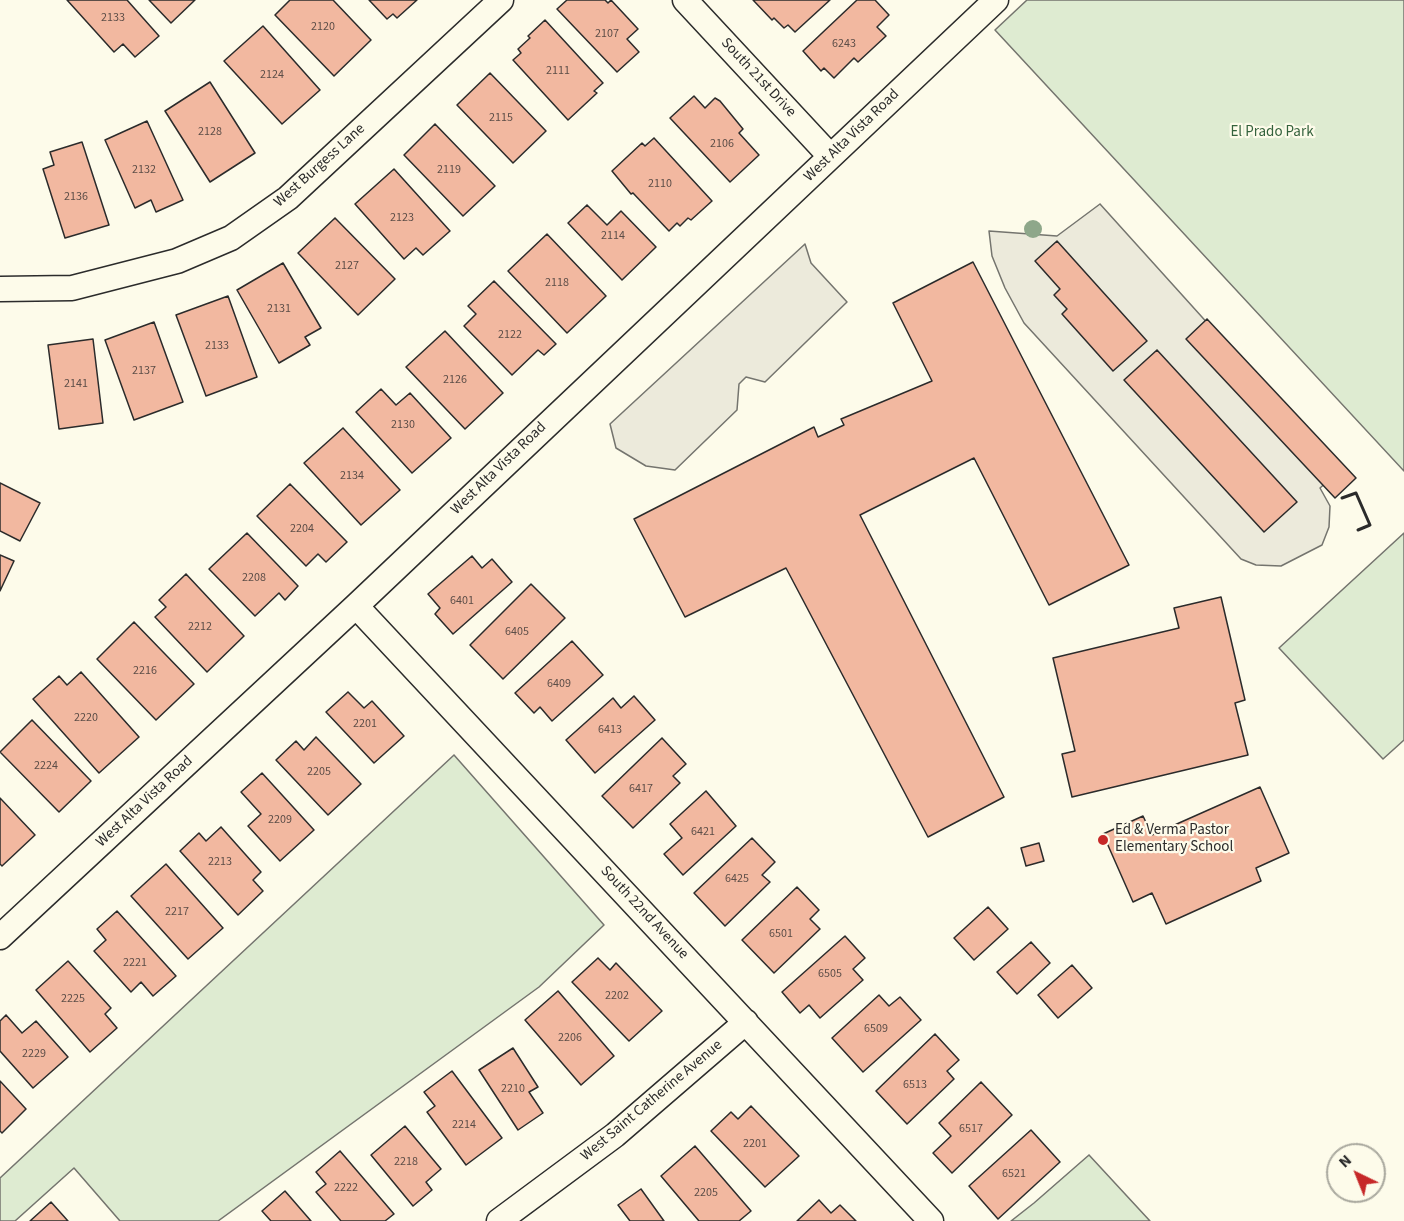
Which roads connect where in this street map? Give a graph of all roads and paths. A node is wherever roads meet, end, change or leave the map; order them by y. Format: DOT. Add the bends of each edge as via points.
graph roads {
  1 [pos="501,0"];
  2 [pos="685,0"];
  3 [pos="996,0"];
  4 [pos="830,156"];
  5 [pos="0,289"];
  6 [pos="356,606"];
  7 [pos="0,937"];
  8 [pos="746,1022"];
  9 [pos="499,1221"];
  10 [pos="932,1221"];
  1 -- 5 [label="street, West Burgess Lane" via="288,198 231,238 177,261 72,288"];
  2 -- 4 [label="street, South 21st Drive"];
  3 -- 4 [label="street, West Alta Vista Road"];
  4 -- 6 [label="street, West Alta Vista Road"];
  6 -- 7 [label="street, West Alta Vista Road"];
  6 -- 8 [label="street, South 22nd Avenue"];
  8 -- 9 [label="street, West Saint Catherine Avenue" via="615,1135"];
  8 -- 10 [label="street, South 22nd Avenue"];
}
